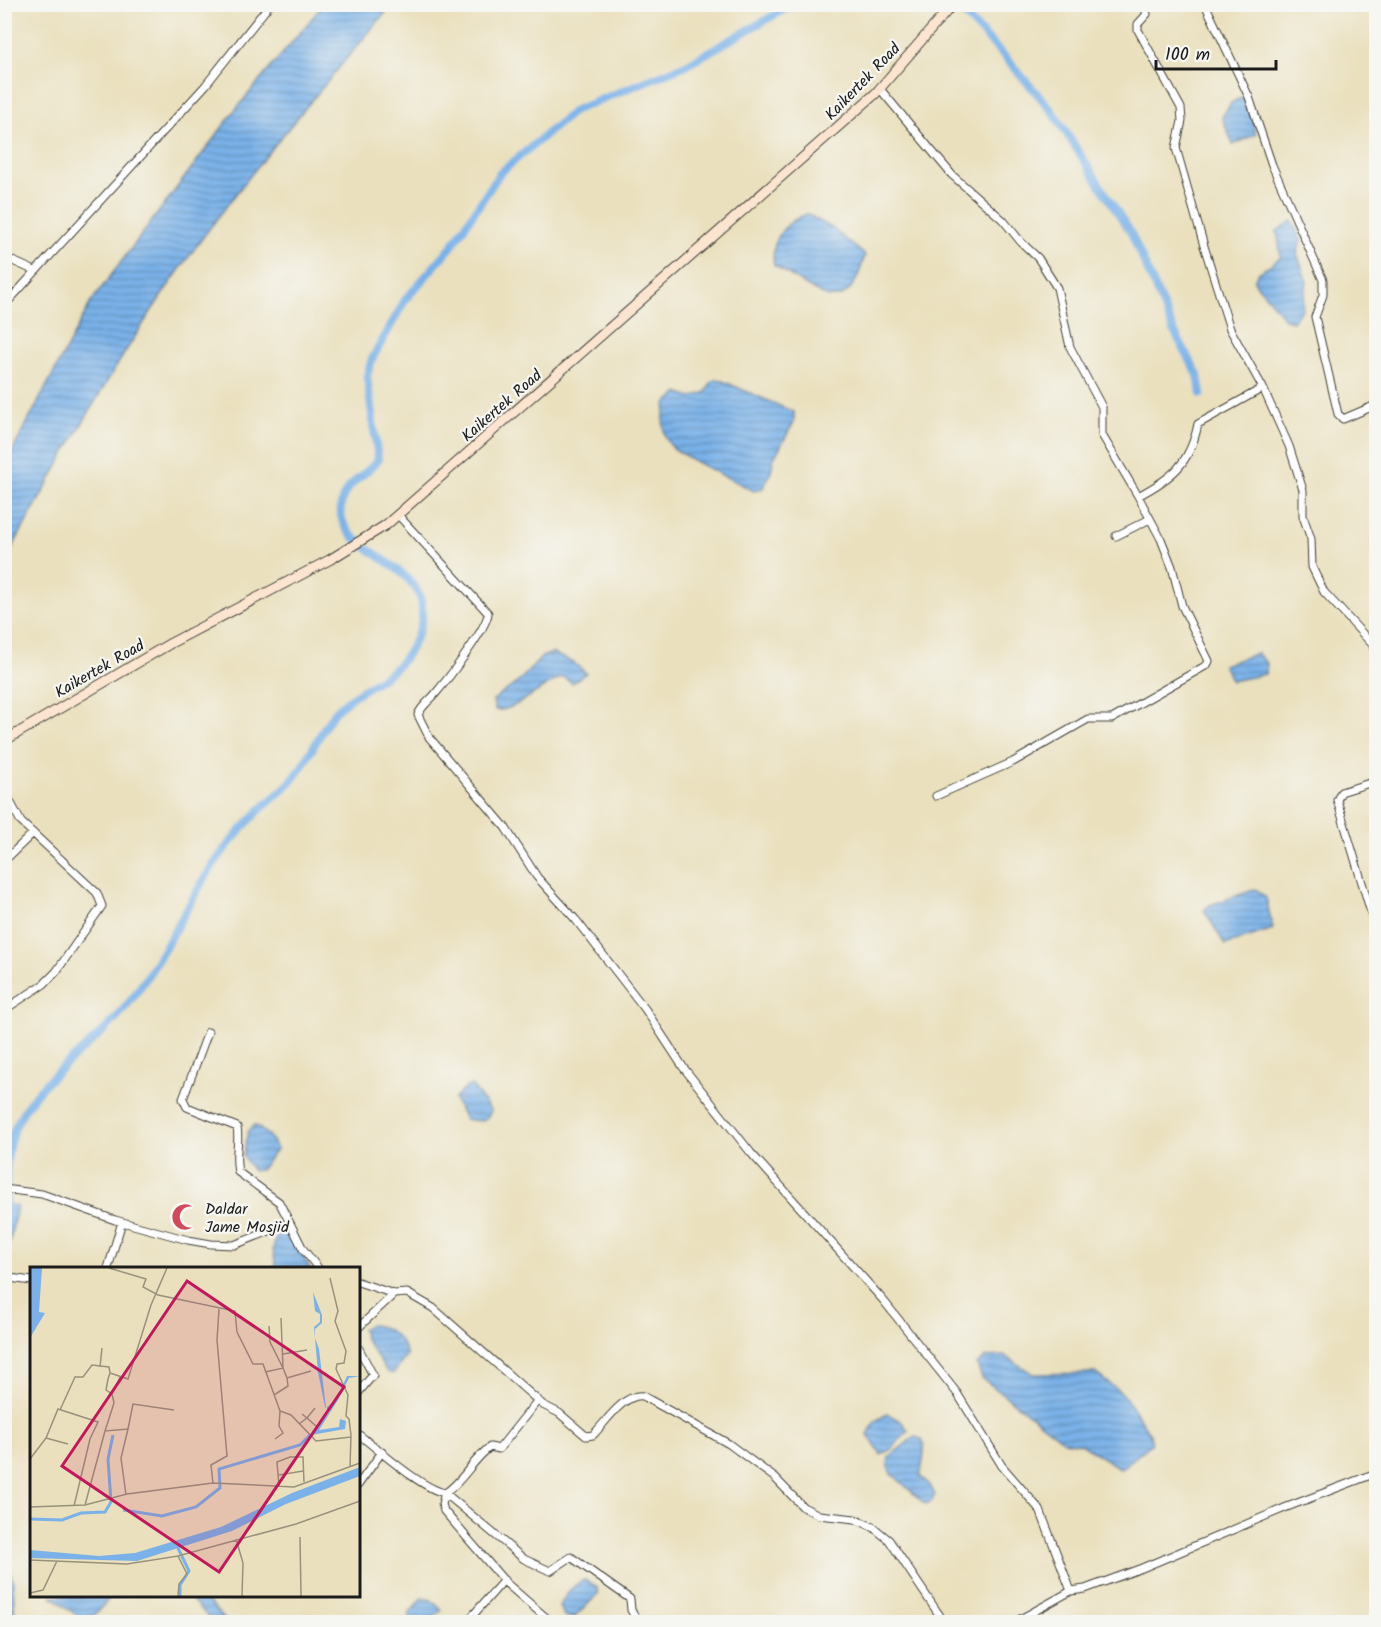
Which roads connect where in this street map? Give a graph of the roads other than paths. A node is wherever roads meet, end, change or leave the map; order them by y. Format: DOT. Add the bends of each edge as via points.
graph roads {
  1 [pos="270,4"];
  2 [pos="953,4"];
  3 [pos="1143,4"];
  4 [pos="1205,4"];
  5 [pos="880,89"];
  6 [pos="4,257"];
  7 [pos="35,271"];
  8 [pos="4,306"];
  9 [pos="1263,388"];
  10 [pos="1377,405"];
  11 [pos="1138,496"];
  12 [pos="398,515"];
  13 [pos="1150,519"];
  14 [pos="1116,536"];
  15 [pos="1375,644"];
  16 [pos="1377,657"];
  17 [pos="4,741"];
  18 [pos="1377,781"];
  19 [pos="4,790"];
  20 [pos="936,796"];
  21 [pos="33,833"];
  22 [pos="4,861"];
  23 [pos="1377,929"];
  24 [pos="4,1010"];
  25 [pos="208,1032"];
  26 [pos="4,1189"];
  27 [pos="122,1222"];
  28 [pos="290,1223"];
  29 [pos="109,1267"];
  30 [pos="316,1267"];
  31 [pos="10,1278"];
  32 [pos="30,1281"];
  33 [pos="360,1283"];
  34 [pos="394,1294"];
  35 [pos="360,1326"];
  36 [pos="360,1351"];
  37 [pos="360,1391"];
  38 [pos="538,1400"];
  39 [pos="360,1436"];
  40 [pos="382,1452"];
  41 [pos="1377,1473"];
  42 [pos="360,1482"];
  43 [pos="445,1493"];
  44 [pos="504,1580"];
  45 [pos="1071,1591"];
  46 [pos="467,1623"];
  47 [pos="551,1623"];
  48 [pos="638,1623"];
  49 [pos="944,1623"];
  50 [pos="1015,1623"];
  1 -- 7 [label="street" via="205,86"];
  2 -- 5 [label="main road, Kaikertek Road"];
  3 -- 9 [label="street" via="1147,14 1138,30 1181,108 1176,148 1207,257 1230,329"];
  4 -- 10 [label="street" via="1249,97 1272,165 1323,280 1323,295 1315,317 1338,414 1343,419 1350,418"];
  5 -- 11 [label="street" via="952,175 1003,220 1038,258 1057,288 1070,347 1102,407 1102,435"];
  5 -- 12 [label="main road, Kaikertek Road"];
  6 -- 7 [label="street"];
  7 -- 8 [label="street"];
  9 -- 11 [label="street" via="1198,424 1194,445 1175,473"];
  9 -- 15 [label="street" via="1289,446 1303,490 1303,516 1311,539 1312,567 1324,592"];
  11 -- 13 [label="street"];
  12 -- 17 [label="main road, Kaikertek Road" via="331,559 171,643"];
  12 -- 45 [label="street" via="488,614 479,635 417,715 429,737 505,827 537,877 576,920 751,1153 882,1300 957,1393 1002,1466 1040,1510"];
  13 -- 14 [label="street"];
  13 -- 20 [label="street" via="1172,567 1188,621 1209,661 1207,665 1112,719 1088,719 1012,762"];
  15 -- 16 [label="street"];
  18 -- 23 [label="street" via="1341,792 1337,800"];
  19 -- 21 [label="street" via="21,822"];
  21 -- 22 [label="street"];
  21 -- 24 [label="street" via="97,893 102,906 56,972"];
  25 -- 28 [label="street" via="183,1099 187,1107 237,1127 234,1157 238,1172 279,1202"];
  26 -- 27 [label="street" via="42,1194"];
  27 -- 28 [label="street" via="188,1240 234,1245"];
  27 -- 29 [label="street"];
  28 -- 30 [label="street"];
  31 -- 32 [label="street"];
  33 -- 34 [label="street"];
  34 -- 35 [label="street"];
  34 -- 38 [label="street" via="406,1293 433,1308"];
  36 -- 37 [label="street" via="373,1375"];
  38 -- 43 [label="street" via="504,1444 499,1449 490,1447 478,1456 455,1487"];
  38 -- 49 [label="street" via="586,1436 593,1435 628,1400 643,1396 729,1444 775,1478 802,1507 819,1515 855,1519 873,1527 889,1540"];
  39 -- 40 [label="street"];
  40 -- 42 [label="street"];
  40 -- 43 [label="street" via="437,1492"];
  41 -- 45 [label="street" via="1142,1568"];
  43 -- 44 [label="street" via="444,1511"];
  43 -- 48 [label="street" via="524,1559 550,1571 571,1557 630,1599"];
  44 -- 46 [label="street"];
  44 -- 47 [label="street"];
  45 -- 50 [label="street"];
}
